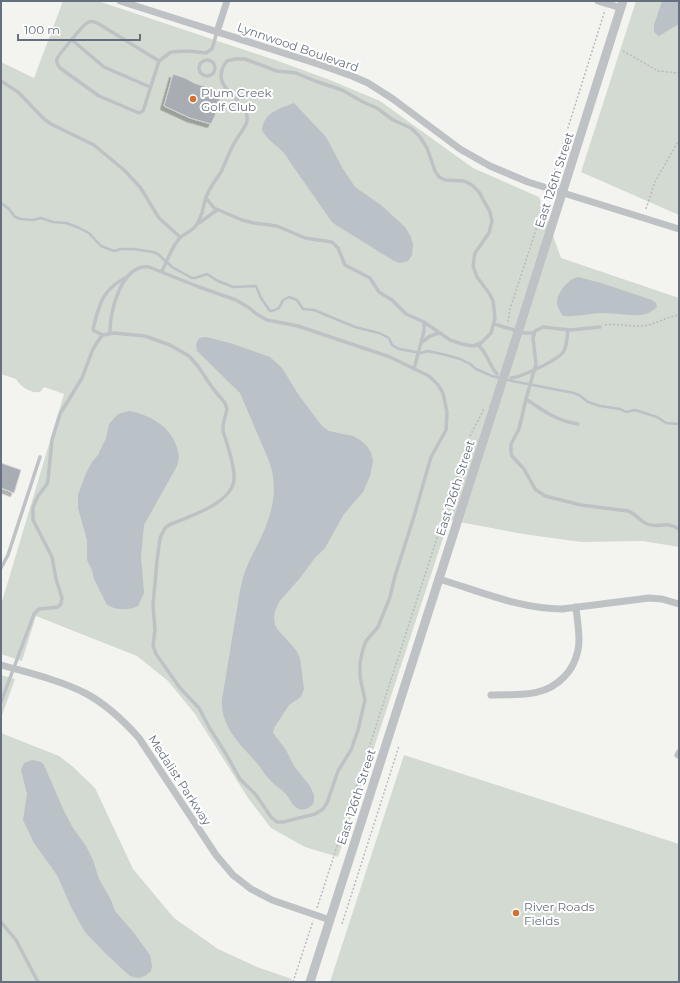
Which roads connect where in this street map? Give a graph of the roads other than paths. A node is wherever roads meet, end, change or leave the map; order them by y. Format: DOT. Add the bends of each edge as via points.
graph roads {
  1 [pos="120,1"];
  2 [pos="227,1"];
  3 [pos="598,1"];
  4 [pos="622,5"];
  5 [pos="217,32"];
  6 [pos="72,40"];
  7 [pos="207,52"];
  8 [pos="206,60"];
  9 [pos="158,61"];
  10 [pos="1,81"];
  11 [pos="150,87"];
  12 [pos="563,192"];
  13 [pos="206,198"];
  14 [pos="217,210"];
  15 [pos="197,225"];
  16 [pos="679,229"];
  17 [pos="180,237"];
  18 [pos="162,271"];
  19 [pos="128,277"];
  20 [pos="424,322"];
  21 [pos="494,324"];
  22 [pos="600,327"];
  23 [pos="568,330"];
  24 [pos="518,331"];
  25 [pos="440,333"];
  26 [pos="534,333"];
  27 [pos="110,334"];
  28 [pos="103,335"];
  29 [pos="421,343"];
  30 [pos="478,345"];
  31 [pos="414,369"];
  32 [pos="535,369"];
  33 [pos="497,374"];
  34 [pos="511,378"];
  35 [pos="526,399"];
  36 [pos="578,424"];
  37 [pos="40,457"];
  38 [pos="679,529"];
  39 [pos="1,568"];
  40 [pos="439,579"];
  41 [pos="679,604"];
  42 [pos="576,607"];
  43 [pos="1,665"];
  44 [pos="14,669"];
  45 [pos="491,695"];
  46 [pos="1,702"];
  47 [pos="330,920"];
  48 [pos="1,922"];
  49 [pos="3,928"];
  50 [pos="38,982"];
  51 [pos="310,982"];
  1 -- 5 [label="street, Lynnwood Boulevard"];
  2 -- 5 [label="street"];
  3 -- 4 [label="street"];
  4 -- 12 [label="street, East 126th Street"];
  5 -- 7 [label="lane" via="212,49"];
  5 -- 12 [label="street, Lynnwood Boulevard" via="368,83 460,149 490,166 528,182"];
  6 -- 9 [label="lane" via="92,21"];
  6 -- 11 [label="lane" via="104,67"];
  6 -- 11 [label="lane" via="57,58 57,63 60,68 99,96 139,113 143,111"];
  7 -- 8 [label="lane"];
  7 -- 9 [label="lane" via="171,52"];
  8 -- 8 [label="lane" via="200,64 199,70 203,76 213,74 215,69 213,64"];
  9 -- 11 [label="lane"];
  10 -- 17 [label="lane" via="18,92 51,124 94,145 124,170 140,187 159,218"];
  12 -- 16 [label="street, Lynnwood Boulevard"];
  12 -- 24 [label="street, East 126th Street"];
  13 -- 14 [label="lane"];
  13 -- 15 [label="lane"];
  13 -- 21 [label="lane" via="247,118 244,108 224,86 222,74 227,61 245,59 277,71 296,73 342,90 411,128 427,148 439,176 445,180 469,183 483,197 490,212 491,224 489,233 475,253 473,266 493,301"];
  14 -- 15 [label="lane"];
  14 -- 20 [label="lane" via="249,222 277,226 305,238 332,242 338,248 345,265 367,276 379,292 403,311"];
  15 -- 17 [label="lane"];
  17 -- 18 [label="lane"];
  18 -- 19 [label="lane" via="145,266"];
  18 -- 31 [label="lane" via="236,300 267,320 298,326 371,350"];
  19 -- 27 [label="lane" via="118,291"];
  19 -- 28 [label="lane" via="115,284 103,297 93,329"];
  20 -- 25 [label="lane"];
  20 -- 29 [label="lane"];
  21 -- 24 [label="lane"];
  21 -- 30 [label="lane" via="488,337"];
  22 -- 23 [label="lane"];
  23 -- 26 [label="lane" via="543,327 536,329"];
  23 -- 32 [label="lane" via="563,352"];
  24 -- 26 [label="lane"];
  24 -- 40 [label="street, East 126th Street, bridge" via="489,408"];
  25 -- 29 [label="lane" via="430,336"];
  25 -- 30 [label="lane" via="468,346"];
  26 -- 32 [label="lane" via="537,360"];
  27 -- 28 [label="lane"];
  27 -- 31 [label="lane" via="145,336 189,356 226,406 223,428 234,474 233,485 215,504 169,525 163,531 159,542 153,605 153,646 158,659 199,708 240,779 277,822 311,816 323,809 358,730 365,700 360,676 363,649 366,641 378,627 390,597 430,462 447,426 446,406 441,388 429,376"];
  28 -- 44 [label="lane" via="93,349 82,378 60,414 52,440 47,484 33,507 33,520 52,557 61,604 55,608 39,609 34,614"];
  29 -- 31 [label="lane"];
  30 -- 33 [label="lane"];
  32 -- 34 [label="lane"];
  32 -- 35 [label="lane"];
  35 -- 36 [label="lane" via="552,416"];
  35 -- 38 [label="lane" via="519,429 511,444 511,452 538,492 567,503 628,511 646,524 670,525"];
  37 -- 39 [label="lane" via="8,555"];
  40 -- 42 [label="street" via="526,606 550,609"];
  40 -- 47 [label="street, East 126th Street"];
  41 -- 42 [label="street" via="649,598"];
  42 -- 45 [label="street" via="579,649 574,663 560,681 536,693"];
  43 -- 44 [label="street, Medalist Parkway"];
  44 -- 46 [label="lane"];
  44 -- 47 [label="street, Medalist Parkway" via="70,687 109,709 139,738 216,855 233,875 266,897"];
  47 -- 51 [label="street, East 126th Street"];
  48 -- 49 [label="lane"];
  49 -- 50 [label="lane" via="16,940"];
}
